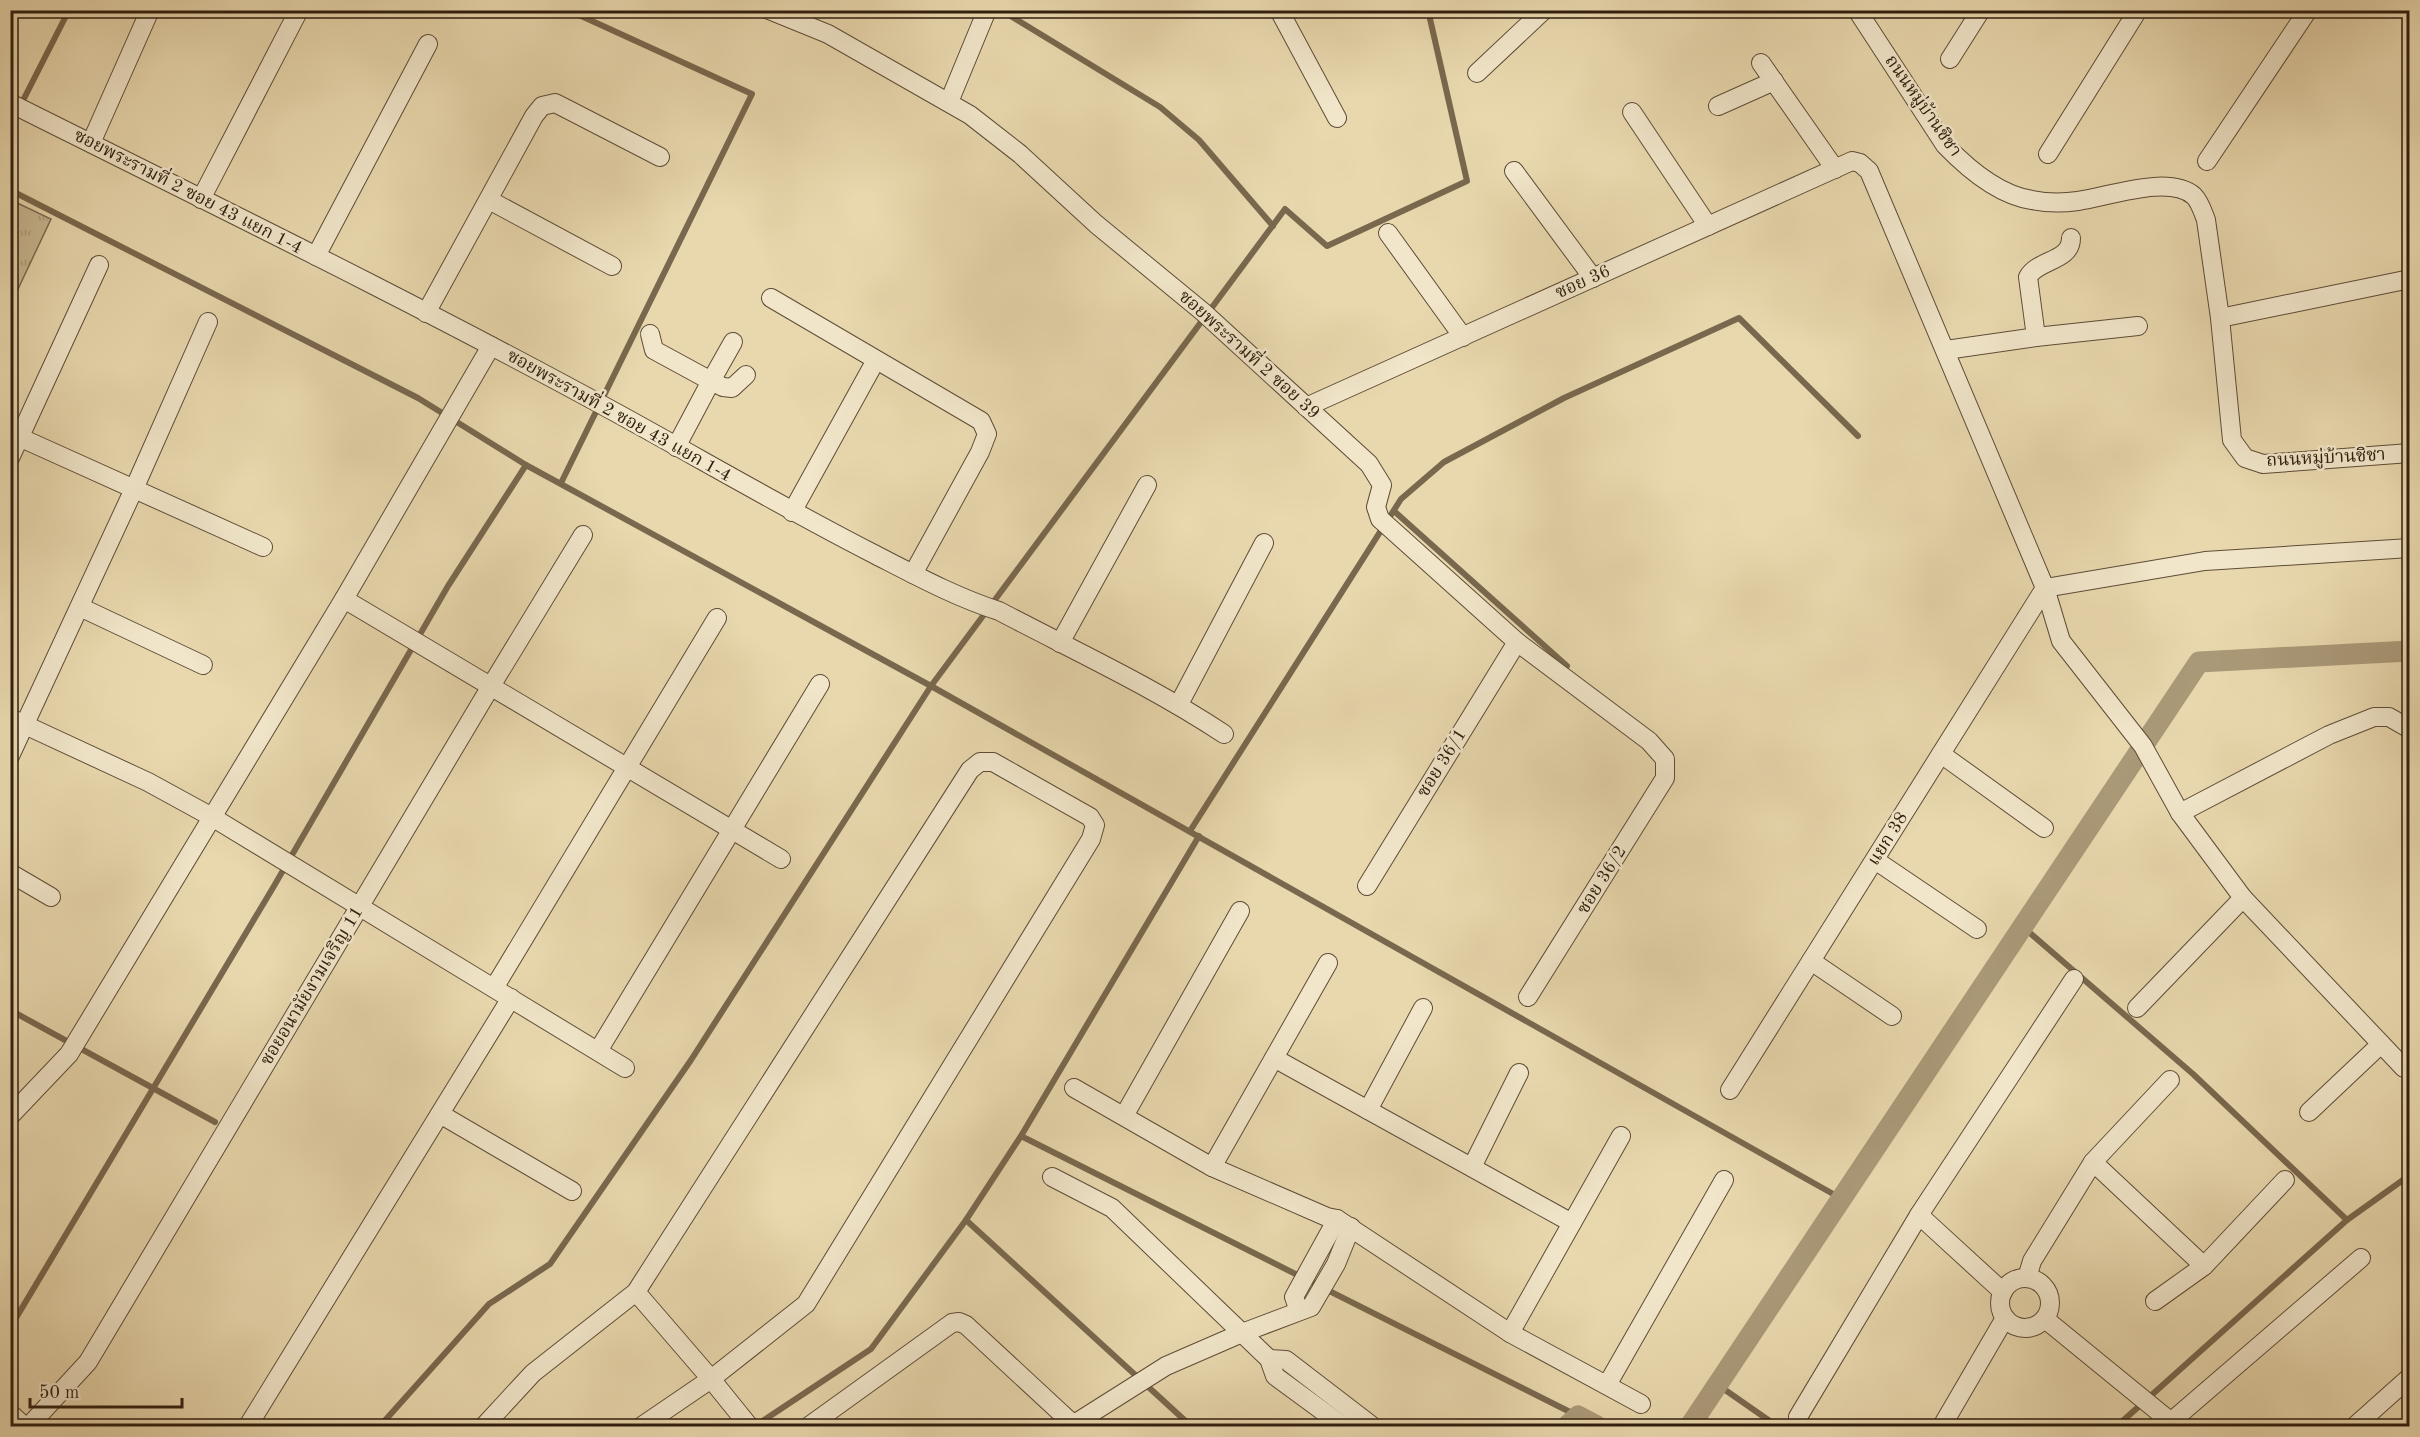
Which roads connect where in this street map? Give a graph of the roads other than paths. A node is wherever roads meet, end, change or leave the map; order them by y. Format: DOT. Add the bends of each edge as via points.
graph roads {
  1 [pos="150,10"];
  2 [pos="299,10"];
  3 [pos="769,10"];
  4 [pos="987,10"];
  5 [pos="1279,10"];
  6 [pos="1544,10"];
  7 [pos="1857,10"];
  8 [pos="1981,10"];
  9 [pos="2138,10"];
  10 [pos="2308,10"];
  11 [pos="428,44"];
  12 [pos="1950,59"];
  13 [pos="1761,63"];
  14 [pos="1477,73"];
  15 [pos="1774,81"];
  16 [pos="949,102"];
  17 [pos="10,103"];
  18 [pos="1718,106"];
  19 [pos="1632,112"];
  20 [pos="1337,118"];
  21 [pos="91,143"];
  22 [pos="2048,154"];
  23 [pos="660,157"];
  24 [pos="2207,161"];
  25 [pos="1835,169"];
  26 [pos="1514,171"];
  27 [pos="201,199"];
  28 [pos="489,200"];
  29 [pos="1708,226"];
  30 [pos="1388,233"];
  31 [pos="2071,238"];
  32 [pos="316,256"];
  33 [pos="99,265"];
  34 [pos="612,266"];
  35 [pos="1593,278"];
  36 [pos="2409,279"];
  37 [pos="771,298"];
  38 [pos="426,313"];
  39 [pos="2220,318"];
  40 [pos="208,322"];
  41 [pos="2138,326"];
  42 [pos="650,334"];
  43 [pos="1462,337"];
  44 [pos="2036,337"];
  45 [pos="732,342"];
  46 [pos="490,346"];
  47 [pos="1946,350"];
  48 [pos="876,360"];
  49 [pos="746,375"];
  50 [pos="711,381"];
  51 [pos="1306,407"];
  52 [pos="15,435"];
  53 [pos="676,447"];
  54 [pos="2409,453"];
  55 [pos="10,458"];
  56 [pos="1147,485"];
  57 [pos="134,489"];
  58 [pos="792,512"];
  59 [pos="583,535"];
  60 [pos="1264,543"];
  61 [pos="263,547"];
  62 [pos="2409,548"];
  63 [pos="913,574"];
  64 [pos="2045,588"];
  65 [pos="344,598"];
  66 [pos="80,607"];
  67 [pos="717,618"];
  68 [pos="1060,642"];
  69 [pos="1517,642"];
  70 [pos="203,665"];
  71 [pos="820,684"];
  72 [pos="491,686"];
  73 [pos="1179,704"];
  74 [pos="18,722"];
  75 [pos="2409,729"];
  76 [pos="1224,734"];
  77 [pos="1941,754"];
  78 [pos="10,756"];
  79 [pos="1665,759"];
  80 [pos="627,768"];
  81 [pos="2180,813"];
  82 [pos="212,817"];
  83 [pos="2044,828"];
  84 [pos="732,831"];
  85 [pos="781,860"];
  86 [pos="1875,860"];
  87 [pos="10,873"];
  88 [pos="1367,886"];
  89 [pos="51,897"];
  90 [pos="2243,898"];
  91 [pos="360,906"];
  92 [pos="1240,911"];
  93 [pos="1977,929"];
  94 [pos="1811,961"];
  95 [pos="1328,963"];
  96 [pos="2074,979"];
  97 [pos="494,988"];
  98 [pos="511,998"];
  99 [pos="1528,998"];
  100 [pos="1423,1008"];
  101 [pos="2137,1008"];
  102 [pos="1892,1016"];
  103 [pos="2381,1044"];
  104 [pos="598,1051"];
  105 [pos="1274,1058"];
  106 [pos="625,1068"];
  107 [pos="2404,1068"];
  108 [pos="1519,1073"];
  109 [pos="2170,1080"];
  110 [pos="1074,1088"];
  111 [pos="1730,1090"];
  112 [pos="1368,1110"];
  113 [pos="2309,1112"];
  114 [pos="440,1114"];
  115 [pos="10,1116"];
  116 [pos="1124,1116"];
  117 [pos="1621,1136"];
  118 [pos="2093,1162"];
  119 [pos="1212,1167"];
  120 [pos="1472,1167"];
  121 [pos="1052,1177"];
  122 [pos="1724,1180"];
  123 [pos="2284,1180"];
  124 [pos="572,1191"];
  125 [pos="1919,1215"];
  126 [pos="1344,1223"];
  127 [pos="1572,1223"];
  128 [pos="2361,1258"];
  129 [pos="2204,1266"];
  130 [pos="2027,1278"];
  131 [pos="636,1292"];
  132 [pos="2003,1292"];
  133 [pos="2156,1301"];
  134 [pos="1301,1305"];
  135 [pos="2005,1318"];
  136 [pos="2045,1319"];
  137 [pos="1242,1333"];
  138 [pos="1510,1333"];
  139 [pos="1269,1359"];
  140 [pos="2409,1377"];
  141 [pos="711,1379"];
  142 [pos="1607,1385"];
  143 [pos="1641,1404"];
  144 [pos="10,1413"];
  145 [pos="1798,1417"];
  146 [pos="748,1425"];
  147 [pos="2171,1425"];
  148 [pos="24,1426"];
  149 [pos="29,1426"];
  150 [pos="249,1426"];
  151 [pos="484,1426"];
  152 [pos="642,1426"];
  153 [pos="809,1426"];
  154 [pos="1073,1426"];
  155 [pos="1343,1426"];
  156 [pos="1372,1426"];
  157 [pos="1942,1426"];
  158 [pos="2355,1426"];
  1 -- 21 [label="street"];
  2 -- 27 [label="street"];
  3 -- 16 [label="street, ซอยพระรามที่ 2 ซอย 39" via="828,34"];
  4 -- 16 [label="street"];
  5 -- 20 [label="street"];
  6 -- 14 [label="street"];
  7 -- 39 [label="street, ถนนหมู่บ้านชิชา" via="1945,145 1984,180 2029,200 2053,203 2170,186 2194,196 2206,220"];
  8 -- 12 [label="street"];
  9 -- 22 [label="street"];
  10 -- 24 [label="street"];
  11 -- 32 [label="street"];
  13 -- 15 [label="street"];
  15 -- 18 [label="street"];
  15 -- 25 [label="street"];
  16 -- 51 [label="street, ซอยพระรามที่ 2 ซอย 39" via="1020,154 1096,224 1218,325"];
  17 -- 21 [label="street, ซอยพระรามที่ 2 ซอย 43 แยก 1-4"];
  19 -- 29 [label="street"];
  21 -- 27 [label="street, ซอยพระรามที่ 2 ซอย 43 แยก 1-4"];
  23 -- 28 [label="street" via="548,103 534,116"];
  25 -- 29 [label="street, ซอย 36"];
  25 -- 47 [label="street, ซอย 36" via="1852,161 1869,171"];
  26 -- 35 [label="street"];
  27 -- 32 [label="street, ซอยพระรามที่ 2 ซอย 43 แยก 1-4"];
  28 -- 34 [label="street"];
  28 -- 38 [label="street"];
  29 -- 35 [label="street, ซอย 36"];
  30 -- 43 [label="street"];
  31 -- 44 [label="street" via="2068,251 2032,269 2028,277"];
  32 -- 38 [label="street, ซอยพระรามที่ 2 ซอย 43 แยก 1-4"];
  33 -- 52 [label="street"];
  35 -- 43 [label="street, ซอย 36"];
  36 -- 39 [label="street"];
  37 -- 48 [label="street"];
  38 -- 46 [label="street, ซอยพระรามที่ 2 ซอย 43 แยก 1-4"];
  39 -- 54 [label="street, ถนนหมู่บ้านชิชา" via="2232,440 2245,458 2263,464"];
  40 -- 57 [label="street"];
  41 -- 44 [label="street"];
  42 -- 50 [label="street" via="654,350"];
  43 -- 51 [label="street, ซอย 36"];
  44 -- 47 [label="street"];
  45 -- 50 [label="street"];
  46 -- 53 [label="street, ซอยพระรามที่ 2 ซอย 43 แยก 1-4"];
  46 -- 65 [label="street"];
  47 -- 64 [label="street"];
  48 -- 58 [label="street"];
  48 -- 63 [label="street" via="981,421 987,434"];
  49 -- 50 [label="street" via="732,388"];
  50 -- 53 [label="street"];
  51 -- 69 [label="street, ซอยพระรามที่ 2 ซอย 39" via="1377,474 1382,485 1376,507 1380,519"];
  52 -- 55 [label="street"];
  52 -- 57 [label="street"];
  53 -- 58 [label="street, ซอยพระรามที่ 2 ซอย 43 แยก 1-4"];
  56 -- 68 [label="street"];
  57 -- 61 [label="street"];
  57 -- 66 [label="street"];
  58 -- 63 [label="street, ซอยพระรามที่ 2 ซอย 43 แยก 1-4"];
  59 -- 72 [label="street, ซอยอนามัยงามเจริญ 11"];
  60 -- 73 [label="street"];
  62 -- 64 [label="street" via="2205,561"];
  63 -- 68 [label="street, ซอยพระรามที่ 2 ซอย 43 แยก 1-4"];
  64 -- 77 [label="street, แยก 38"];
  64 -- 81 [label="street" via="2061,641 2141,743"];
  65 -- 72 [label="street"];
  65 -- 82 [label="street"];
  66 -- 70 [label="street"];
  66 -- 74 [label="street"];
  67 -- 80 [label="street"];
  68 -- 73 [label="street, ซอยพระรามที่ 2 ซอย 43 แยก 1-4"];
  69 -- 79 [label="street, ซอยพระรามที่ 2 ซอย 39" via="1649,741"];
  69 -- 88 [label="street, ซอย 36/1"];
  71 -- 84 [label="street"];
  72 -- 80 [label="street"];
  72 -- 91 [label="street, ซอยอนามัยงามเจริญ 11"];
  73 -- 76 [label="street, ซอยพระรามที่ 2 ซอย 43 แยก 1-4"];
  74 -- 78 [label="street"];
  74 -- 82 [label="street" via="148,782"];
  75 -- 81 [label="street" via="2389,717 2374,717 2329,735"];
  77 -- 83 [label="street"];
  77 -- 86 [label="street, แยก 38"];
  79 -- 99 [label="street, ซอย 36/2" via="1665,778"];
  80 -- 84 [label="street"];
  80 -- 97 [label="street"];
  81 -- 90 [label="street"];
  82 -- 91 [label="street"];
  82 -- 115 [label="street" via="69,1054"];
  84 -- 85 [label="street"];
  84 -- 104 [label="street"];
  86 -- 93 [label="street"];
  86 -- 94 [label="street, แยก 38"];
  87 -- 89 [label="street"];
  90 -- 101 [label="street"];
  90 -- 103 [label="street"];
  91 -- 97 [label="street"];
  91 -- 149 [label="street, ซอยอนามัยงามเจริญ 11" via="88,1362"];
  92 -- 116 [label="street"];
  94 -- 102 [label="street"];
  94 -- 111 [label="street, แยก 38"];
  95 -- 105 [label="street"];
  96 -- 125 [label="street"];
  97 -- 98 [label="street"];
  98 -- 104 [label="street"];
  98 -- 114 [label="street"];
  100 -- 112 [label="street"];
  103 -- 107 [label="street"];
  103 -- 113 [label="street"];
  104 -- 106 [label="street"];
  105 -- 112 [label="street"];
  105 -- 119 [label="street"];
  108 -- 120 [label="street"];
  109 -- 118 [label="street"];
  110 -- 116 [label="street"];
  112 -- 120 [label="street"];
  114 -- 124 [label="street"];
  114 -- 150 [label="street"];
  116 -- 119 [label="street"];
  117 -- 127 [label="street"];
  118 -- 129 [label="street"];
  118 -- 130 [label="street" via="2043,1240"];
  119 -- 126 [label="street"];
  120 -- 127 [label="street"];
  121 -- 137 [label="street" via="1112,1208"];
  122 -- 142 [label="street"];
  123 -- 129 [label="street"];
  125 -- 132 [label="street"];
  125 -- 145 [label="street"];
  126 -- 134 [label="street" via="1308,1275"];
  126 -- 134 [label="street" via="1327,1281"];
  126 -- 138 [label="street"];
  127 -- 138 [label="street"];
  128 -- 147 [label="street"];
  129 -- 133 [label="street"];
  130 -- 132 [label="street" via="2017,1279"];
  130 -- 136 [label="street" via="2046,1288 2050,1309"];
  131 -- 141 [label="street"];
  131 -- 141 [label="street" via="970,770 980,762 993,762 1090,817 1095,825 1091,838 806,1304"];
  131 -- 151 [label="street" via="533,1373"];
  132 -- 135 [label="street" via="2000,1301"];
  134 -- 137 [label="street"];
  135 -- 136 [label="street" via="2014,1326 2025,1328"];
  135 -- 157 [label="street"];
  136 -- 147 [label="street"];
  137 -- 139 [label="street"];
  137 -- 154 [label="street" via="1166,1366"];
  138 -- 142 [label="street"];
  139 -- 155 [label="street" via="1275,1376"];
  139 -- 156 [label="street" via="1286,1360"];
  140 -- 158 [label="street"];
  141 -- 146 [label="street"];
  141 -- 152 [label="street"];
  142 -- 143 [label="street"];
  144 -- 148 [label="street"];
  153 -- 154 [label="street" via="952,1323 959,1322"];
}
